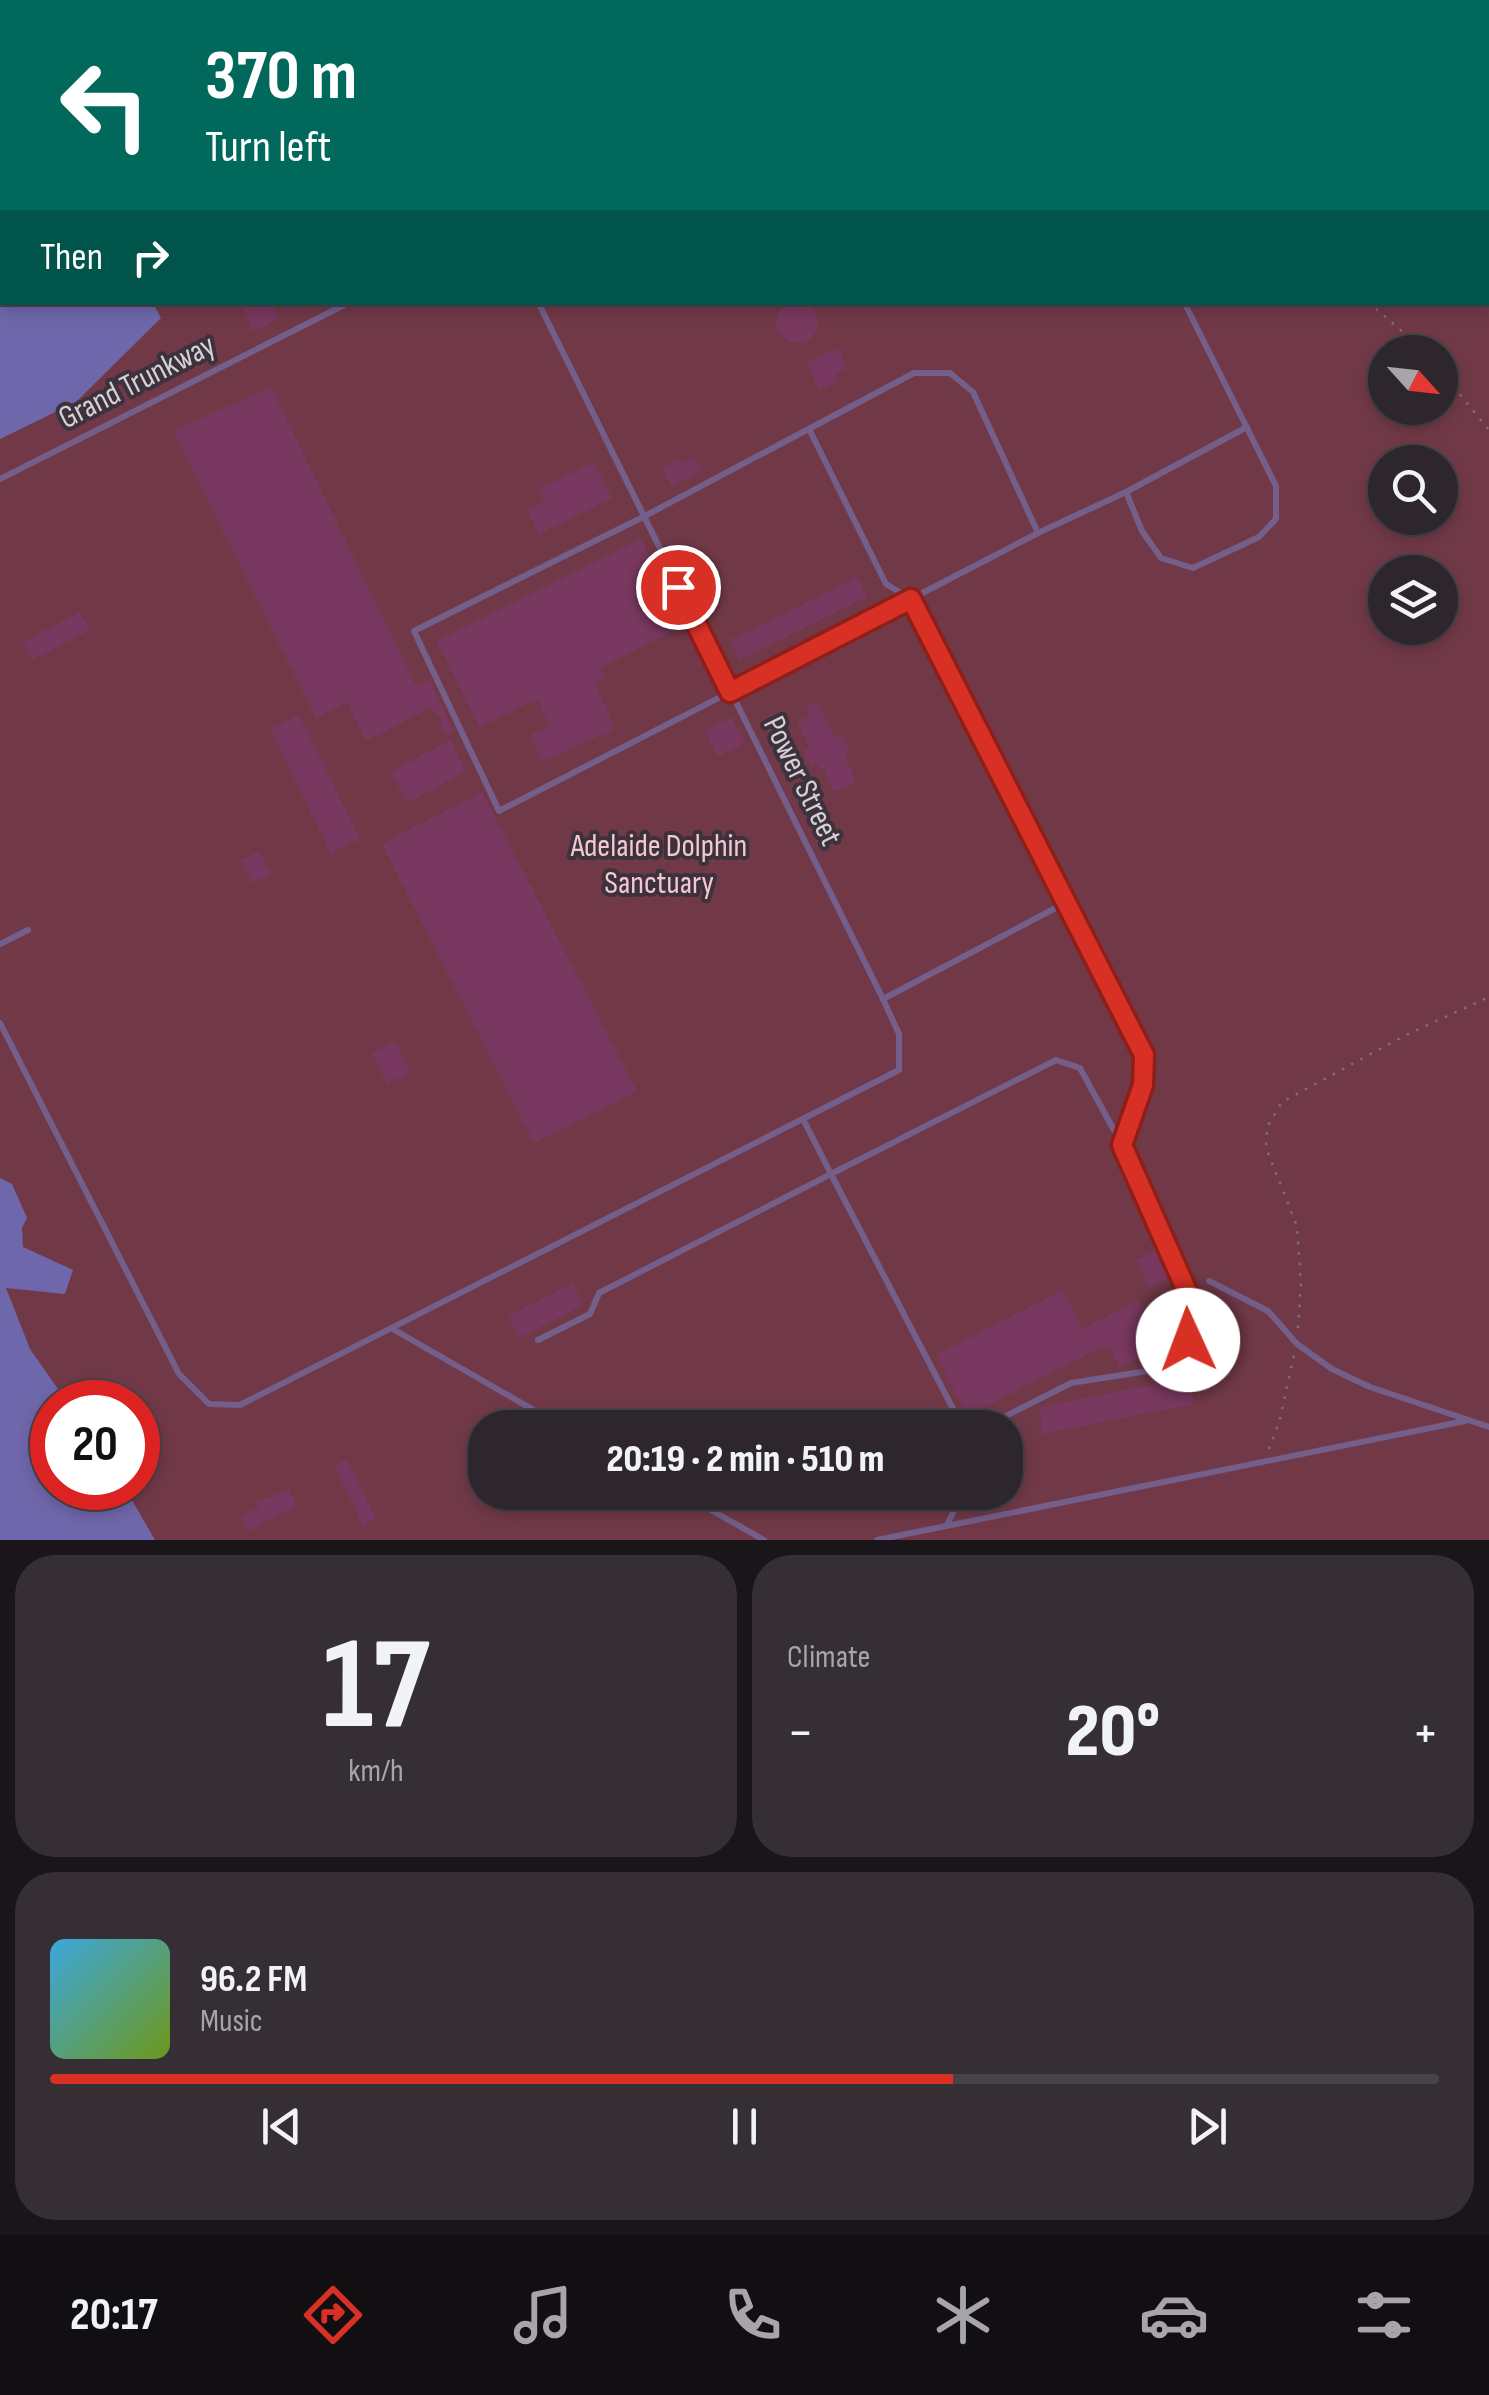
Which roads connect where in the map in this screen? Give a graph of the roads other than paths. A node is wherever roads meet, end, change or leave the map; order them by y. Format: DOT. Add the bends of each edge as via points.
graph roads {
  1 [pos="344,305"];
  2 [pos="539,305"];
  3 [pos="1186,305"];
  4 [pos="1247,427"];
  5 [pos="810,429"];
  6 [pos="0,478"];
  7 [pos="1126,492"];
  8 [pos="643,517"];
  9 [pos="1038,532"];
  10 [pos="911,599"];
  11 [pos="730,692"];
  12 [pos="1064,903"];
  13 [pos="28,930"];
  14 [pos="0,944"];
  15 [pos="883,999"];
  16 [pos="0,1023"];
  17 [pos="802,1118"];
  18 [pos="1122,1145"];
  19 [pos="831,1174"];
  20 [pos="1210,1281"];
  21 [pos="390,1328"];
  22 [pos="538,1340"];
  23 [pos="534,1410"];
  24 [pos="954,1410"];
  25 [pos="1018,1410"];
  26 [pos="1466,1421"];
  27 [pos="1489,1428"];
  28 [pos="711,1510"];
  29 [pos="954,1510"];
  30 [pos="946,1526"];
  31 [pos="764,1540"];
  32 [pos="877,1540"];
  1 -- 6 [label="lane, Grand Trunkway"];
  2 -- 8 [label="lane, Power Street"];
  3 -- 4 [label="lane"];
  4 -- 7 [label="lane"];
  4 -- 7 [label="lane" via="1276,486 1276,519 1258,538 1192,568 1160,558"];
  5 -- 8 [label="lane"];
  5 -- 9 [label="lane" via="914,373 950,373 974,392"];
  5 -- 10 [label="lane" via="886,584"];
  7 -- 9 [label="lane"];
  8 -- 11 [label="lane, Power Street"];
  8 -- 11 [label="lane" via="414,631 499,811"];
  9 -- 10 [label="lane"];
  10 -- 11 [label="lane"];
  10 -- 12 [label="lane"];
  11 -- 15 [label="lane, Power Street"];
  12 -- 15 [label="lane"];
  12 -- 18 [label="lane" via="1144,1055 1143,1085"];
  13 -- 14 [label="lane"];
  15 -- 17 [label="lane, Power Street" via="899,1034 899,1070"];
  16 -- 21 [label="lane" via="179,1374 209,1404 240,1405"];
  17 -- 19 [label="lane"];
  17 -- 21 [label="lane"];
  18 -- 19 [label="lane" via="1080,1068 1056,1060"];
  18 -- 25 [label="lane" via="1194,1307 1188,1340 1154,1370 1071,1383"];
  19 -- 22 [label="lane" via="599,1293 590,1314"];
  19 -- 24 [label="lane"];
  20 -- 26 [label="lane" via="1268,1311 1332,1369"];
  21 -- 23 [label="lane"];
  26 -- 27 [label="lane"];
  26 -- 30 [label="lane"];
  28 -- 31 [label="lane"];
  29 -- 30 [label="lane"];
  30 -- 32 [label="lane"];
}
